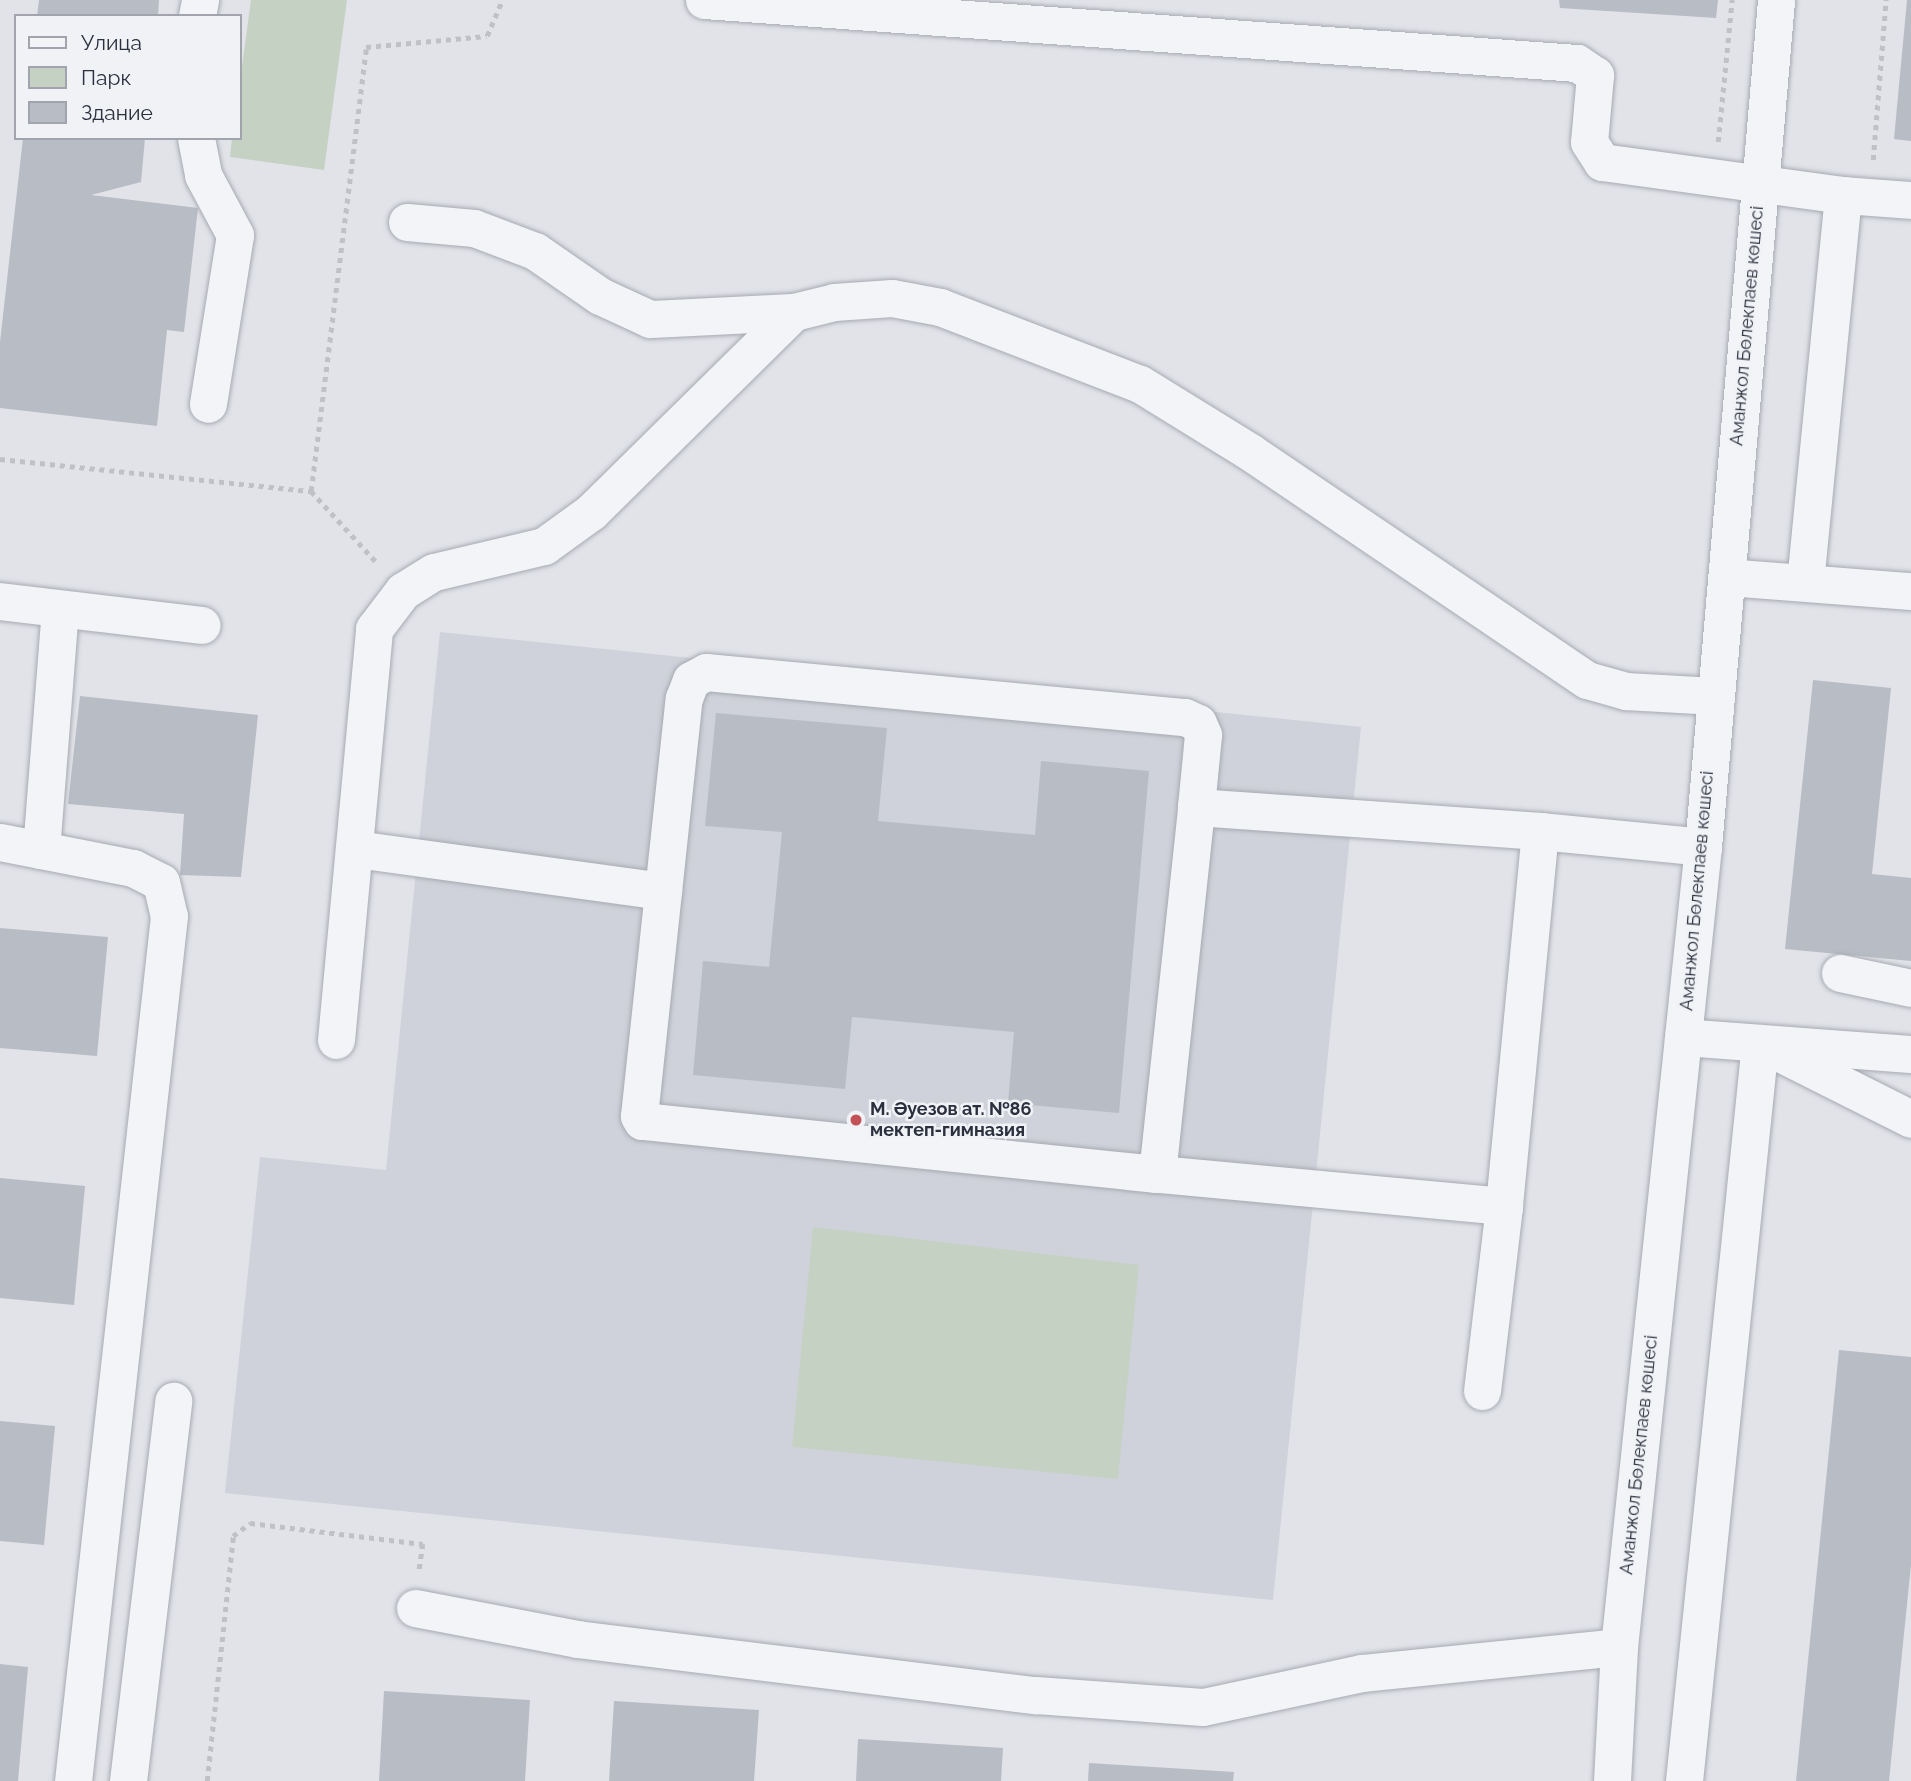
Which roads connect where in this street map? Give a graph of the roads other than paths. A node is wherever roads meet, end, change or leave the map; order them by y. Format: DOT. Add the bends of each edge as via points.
graph roads {
  1 [pos="704,0"];
  2 [pos="1776,0"];
  3 [pos="197,140"];
  4 [pos="1758,185"];
  5 [pos="1856,196"];
  6 [pos="1911,200"];
  7 [pos="408,222"];
  8 [pos="794,312"];
  9 [pos="208,404"];
  10 [pos="1727,577"];
  11 [pos="1805,582"];
  12 [pos="1911,591"];
  13 [pos="0,601"];
  14 [pos="60,610"];
  15 [pos="202,625"];
  16 [pos="1715,696"];
  17 [pos="1196,807"];
  18 [pos="1540,831"];
  19 [pos="0,842"];
  20 [pos="1703,847"];
  21 [pos="356,849"];
  22 [pos="41,850"];
  23 [pos="663,891"];
  24 [pos="1840,973"];
  25 [pos="1911,988"];
  26 [pos="1683,1037"];
  27 [pos="335,1040"];
  28 [pos="1760,1043"];
  29 [pos="1911,1054"];
  30 [pos="1911,1119"];
  31 [pos="1157,1174"];
  32 [pos="1504,1206"];
  33 [pos="1482,1391"];
  34 [pos="173,1401"];
  35 [pos="415,1608"];
  36 [pos="1619,1647"];
  37 [pos="74,1781"];
  38 [pos="128,1781"];
  39 [pos="1612,1781"];
  40 [pos="1684,1781"];
  1 -- 4 [label="street" via="1577,63 1595,75 1589,142 1602,162"];
  2 -- 4 [label="street, Аманжол Бөлекпаев көшесі"];
  3 -- 9 [label="street" via="203,175 235,235"];
  4 -- 5 [label="street"];
  4 -- 10 [label="street, Аманжол Бөлекпаев көшесі"];
  5 -- 6 [label="street"];
  5 -- 11 [label="street"];
  7 -- 8 [label="street" via="474,228 535,250 600,296 650,319"];
  8 -- 16 [label="street" via="834,302 892,298 940,307 1140,384 1250,452 1587,680 1626,691"];
  8 -- 21 [label="street" via="591,512 544,546 434,572 403,591 374,629"];
  10 -- 11 [label="street"];
  10 -- 16 [label="street, Аманжол Бөлекпаев көшесі"];
  11 -- 12 [label="street"];
  13 -- 14 [label="street"];
  14 -- 15 [label="street"];
  14 -- 22 [label="street"];
  16 -- 20 [label="street, Аманжол Бөлекпаев көшесі"];
  17 -- 18 [label="street"];
  17 -- 23 [label="street" via="1203,735 1198,723 1185,718 706,672 691,680 684,698"];
  17 -- 31 [label="street"];
  18 -- 20 [label="street"];
  18 -- 32 [label="street"];
  19 -- 22 [label="street"];
  20 -- 26 [label="street, Аманжол Бөлекпаев көшесі"];
  21 -- 23 [label="street"];
  21 -- 27 [label="street"];
  22 -- 37 [label="street" via="133,868 161,882 169,916"];
  23 -- 31 [label="street" via="639,1116 647,1124"];
  24 -- 25 [label="street"];
  26 -- 28 [label="street"];
  26 -- 36 [label="street, Аманжол Бөлекпаев көшесі"];
  28 -- 29 [label="street"];
  28 -- 30 [label="street"];
  28 -- 40 [label="street"];
  31 -- 32 [label="street"];
  32 -- 33 [label="street"];
  34 -- 38 [label="street"];
  35 -- 36 [label="street" via="577,1639 1035,1695 1203,1707 1362,1673"];
  36 -- 39 [label="street, Аманжол Бөлекпаев көшесі"];
}
